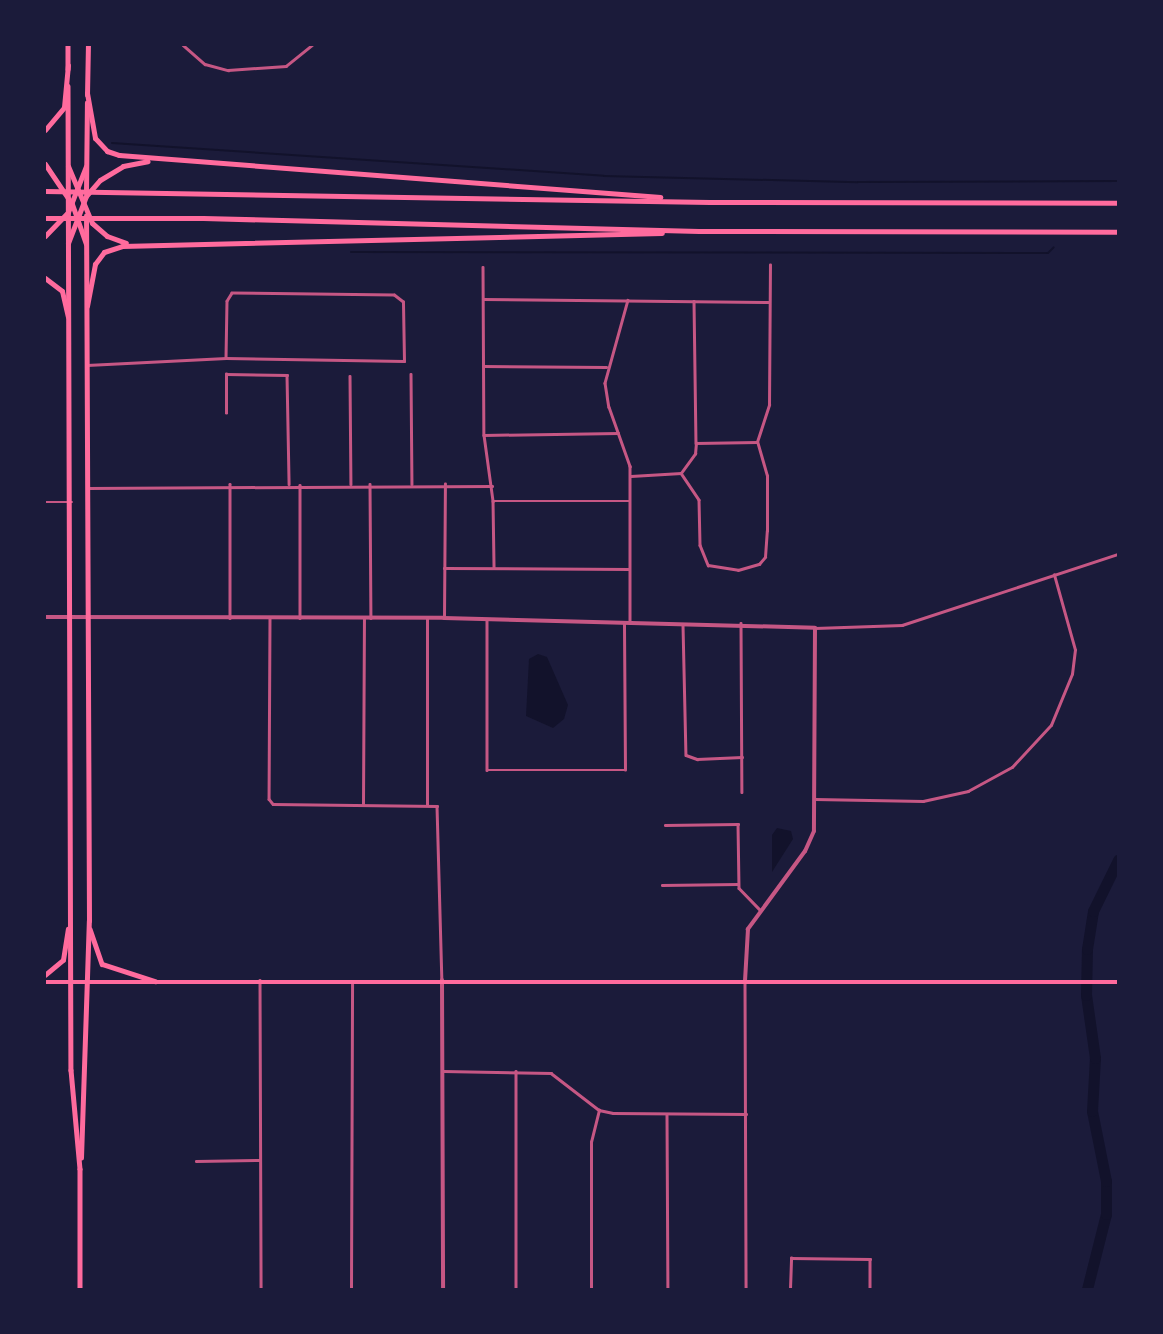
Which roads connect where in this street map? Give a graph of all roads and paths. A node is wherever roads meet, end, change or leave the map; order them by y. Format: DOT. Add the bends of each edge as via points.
graph roads {
  1 [pos="68,45"];
  2 [pos="88,45"];
  3 [pos="182,45"];
  4 [pos="312,45"];
  5 [pos="68,65"];
  6 [pos="87,93"];
  7 [pos="45,130"];
  8 [pos="161,160"];
  9 [pos="45,164"];
  10 [pos="68,166"];
  11 [pos="86,166"];
  12 [pos="45,190"];
  13 [pos="78,195"];
  14 [pos="68,196"];
  15 [pos="86,196"];
  16 [pos="710,202"];
  17 [pos="1118,203"];
  18 [pos="72,204"];
  19 [pos="82,204"];
  20 [pos="68,212"];
  21 [pos="86,214"];
  22 [pos="77,216"];
  23 [pos="45,218"];
  24 [pos="700,231"];
  25 [pos="1118,232"];
  26 [pos="45,236"];
  27 [pos="68,243"];
  28 [pos="86,244"];
  29 [pos="139,245"];
  30 [pos="770,265"];
  31 [pos="483,267"];
  32 [pos="45,278"];
  33 [pos="483,299"];
  34 [pos="628,300"];
  35 [pos="694,301"];
  36 [pos="769,302"];
  37 [pos="87,306"];
  38 [pos="68,316"];
  39 [pos="226,358"];
  40 [pos="87,364"];
  41 [pos="483,366"];
  42 [pos="606,367"];
  43 [pos="411,374"];
  44 [pos="350,376"];
  45 [pos="226,413"];
  46 [pos="618,434"];
  47 [pos="484,435"];
  48 [pos="758,442"];
  49 [pos="696,444"];
  50 [pos="681,473"];
  51 [pos="631,476"];
  52 [pos="230,484"];
  53 [pos="289,484"];
  54 [pos="351,484"];
  55 [pos="370,484"];
  56 [pos="412,484"];
  57 [pos="445,484"];
  58 [pos="300,485"];
  59 [pos="492,486"];
  60 [pos="88,488"];
  61 [pos="493,501"];
  62 [pos="630,501"];
  63 [pos="45,502"];
  64 [pos="72,502"];
  65 [pos="1118,554"];
  66 [pos="494,567"];
  67 [pos="444,568"];
  68 [pos="629,569"];
  69 [pos="1054,575"];
  70 [pos="72,617"];
  71 [pos="87,617"];
  72 [pos="45,618"];
  73 [pos="230,618"];
  74 [pos="270,618"];
  75 [pos="300,618"];
  76 [pos="364,618"];
  77 [pos="371,618"];
  78 [pos="444,618"];
  79 [pos="428,619"];
  80 [pos="487,619"];
  81 [pos="624,623"];
  82 [pos="630,624"];
  83 [pos="683,624"];
  84 [pos="741,624"];
  85 [pos="815,628"];
  86 [pos="742,757"];
  87 [pos="742,792"];
  88 [pos="815,799"];
  89 [pos="363,804"];
  90 [pos="427,804"];
  91 [pos="665,825"];
  92 [pos="738,884"];
  93 [pos="662,885"];
  94 [pos="71,896"];
  95 [pos="760,910"];
  96 [pos="89,920"];
  97 [pos="45,976"];
  98 [pos="260,980"];
  99 [pos="352,980"];
  100 [pos="442,980"];
  101 [pos="155,981"];
  102 [pos="744,981"];
  103 [pos="45,982"];
  104 [pos="72,982"];
  105 [pos="87,982"];
  106 [pos="1118,982"];
  107 [pos="443,1071"];
  108 [pos="516,1071"];
  109 [pos="599,1110"];
  110 [pos="746,1114"];
  111 [pos="667,1115"];
  112 [pos="260,1160"];
  113 [pos="196,1161"];
  114 [pos="80,1169"];
  115 [pos="80,1289"];
  116 [pos="261,1289"];
  117 [pos="352,1289"];
  118 [pos="443,1289"];
  119 [pos="516,1289"];
  120 [pos="591,1289"];
  121 [pos="668,1289"];
  122 [pos="746,1289"];
  123 [pos="790,1289"];
  124 [pos="870,1289"];
  1 -- 5 [label="main road"];
  2 -- 6 [label="main road"];
  3 -- 4 [label="street" via="204,64 228,70 286,66"];
  5 -- 7 [label="highway" via="64,107"];
  5 -- 10 [label="main road"];
  6 -- 8 [label="highway" via="90,123 100,146 112,154"];
  6 -- 11 [label="main road"];
  8 -- 15 [label="highway" via="115,170"];
  8 -- 16 [label="highway"];
  9 -- 14 [label="highway"];
  10 -- 13 [label="highway"];
  10 -- 14 [label="main road"];
  11 -- 13 [label="highway"];
  11 -- 15 [label="main road"];
  12 -- 16 [label="highway"];
  13 -- 18 [label="highway"];
  13 -- 19 [label="highway"];
  14 -- 18 [label="highway"];
  14 -- 20 [label="main road"];
  15 -- 19 [label="highway"];
  15 -- 21 [label="main road"];
  16 -- 17 [label="highway"];
  18 -- 20 [label="highway"];
  18 -- 22 [label="highway"];
  19 -- 21 [label="highway"];
  19 -- 22 [label="highway"];
  20 -- 26 [label="highway"];
  20 -- 27 [label="main road"];
  21 -- 28 [label="main road"];
  21 -- 29 [label="highway" via="107,236"];
  22 -- 27 [label="highway"];
  22 -- 28 [label="highway"];
  23 -- 24 [label="highway"];
  24 -- 25 [label="highway"];
  24 -- 29 [label="highway"];
  27 -- 38 [label="main road"];
  28 -- 37 [label="main road"];
  29 -- 37 [label="highway" via="115,247 99,257"];
  30 -- 36 [label="street"];
  31 -- 33 [label="street"];
  32 -- 38 [label="highway" via="62,291"];
  33 -- 34 [label="street"];
  33 -- 41 [label="street"];
  34 -- 35 [label="street"];
  34 -- 42 [label="street"];
  35 -- 36 [label="street"];
  35 -- 49 [label="street"];
  36 -- 48 [label="street" via="769,405"];
  37 -- 40 [label="main road"];
  38 -- 64 [label="main road"];
  39 -- 39 [label="street" via="227,301 232,293 394,294 402,299 404,361"];
  39 -- 40 [label="street"];
  40 -- 60 [label="main road"];
  41 -- 42 [label="street"];
  41 -- 47 [label="street"];
  42 -- 46 [label="street" via="606,393"];
  43 -- 56 [label="street"];
  44 -- 54 [label="street"];
  45 -- 53 [label="street" via="226,374 287,375"];
  46 -- 47 [label="street"];
  46 -- 51 [label="street"];
  47 -- 59 [label="street"];
  48 -- 49 [label="street"];
  48 -- 50 [label="street" via="767,484 762,561 750,569 708,565 700,545 699,500"];
  49 -- 50 [label="street" via="692,459"];
  50 -- 51 [label="street"];
  51 -- 62 [label="street"];
  52 -- 53 [label="street"];
  52 -- 60 [label="street"];
  52 -- 73 [label="street"];
  53 -- 58 [label="street"];
  54 -- 55 [label="street"];
  54 -- 58 [label="street"];
  55 -- 56 [label="street"];
  55 -- 77 [label="street"];
  56 -- 57 [label="street"];
  57 -- 59 [label="street"];
  57 -- 67 [label="street"];
  58 -- 75 [label="street"];
  59 -- 61 [label="street"];
  60 -- 71 [label="main road"];
  61 -- 62 [label="street"];
  61 -- 66 [label="street"];
  62 -- 68 [label="street"];
  63 -- 64 [label="street"];
  64 -- 70 [label="main road"];
  65 -- 69 [label="street"];
  66 -- 67 [label="street"];
  66 -- 68 [label="street"];
  67 -- 78 [label="street"];
  68 -- 82 [label="street"];
  69 -- 85 [label="street" via="902,626"];
  69 -- 88 [label="street" via="1075,650 1072,674 1051,725 1012,767 975,789 930,800"];
  70 -- 71 [label="street"];
  70 -- 72 [label="street"];
  70 -- 94 [label="main road"];
  71 -- 73 [label="street"];
  71 -- 96 [label="main road"];
  73 -- 74 [label="street"];
  74 -- 75 [label="street"];
  74 -- 89 [label="street" via="270,799 273,804"];
  75 -- 76 [label="street"];
  76 -- 77 [label="street"];
  76 -- 89 [label="street"];
  77 -- 79 [label="street"];
  78 -- 79 [label="street"];
  78 -- 80 [label="street"];
  79 -- 90 [label="street"];
  80 -- 81 [label="street"];
  80 -- 81 [label="street" via="487,770 625,770"];
  81 -- 82 [label="street"];
  82 -- 83 [label="street"];
  83 -- 84 [label="street"];
  83 -- 86 [label="street" via="684,752 691,759"];
  84 -- 85 [label="street"];
  84 -- 86 [label="street"];
  85 -- 88 [label="street"];
  86 -- 87 [label="street"];
  88 -- 95 [label="street" via="812,838"];
  89 -- 90 [label="street"];
  90 -- 100 [label="street" via="437,806"];
  91 -- 92 [label="street" via="738,824"];
  92 -- 93 [label="street"];
  92 -- 95 [label="street" via="740,893"];
  94 -- 97 [label="main road" via="65,954 57,968"];
  94 -- 104 [label="main road"];
  95 -- 102 [label="street" via="746,936"];
  96 -- 101 [label="main road" via="102,964"];
  96 -- 105 [label="main road"];
  98 -- 99 [label="main road"];
  98 -- 101 [label="main road"];
  98 -- 112 [label="street"];
  99 -- 100 [label="main road"];
  99 -- 117 [label="street"];
  100 -- 102 [label="main road"];
  100 -- 107 [label="street"];
  101 -- 105 [label="main road"];
  102 -- 106 [label="main road"];
  102 -- 110 [label="street"];
  103 -- 104 [label="main road"];
  104 -- 105 [label="main road"];
  104 -- 114 [label="main road" via="71,1070"];
  105 -- 114 [label="main road"];
  107 -- 108 [label="street"];
  107 -- 118 [label="street"];
  108 -- 109 [label="street" via="555,1074"];
  108 -- 119 [label="street"];
  109 -- 111 [label="street"];
  109 -- 120 [label="street" via="591,1142"];
  110 -- 111 [label="street"];
  110 -- 122 [label="street"];
  111 -- 121 [label="street"];
  112 -- 113 [label="street"];
  112 -- 116 [label="street"];
  114 -- 115 [label="main road"];
  123 -- 124 [label="street" via="791,1258 870,1259"];
}
